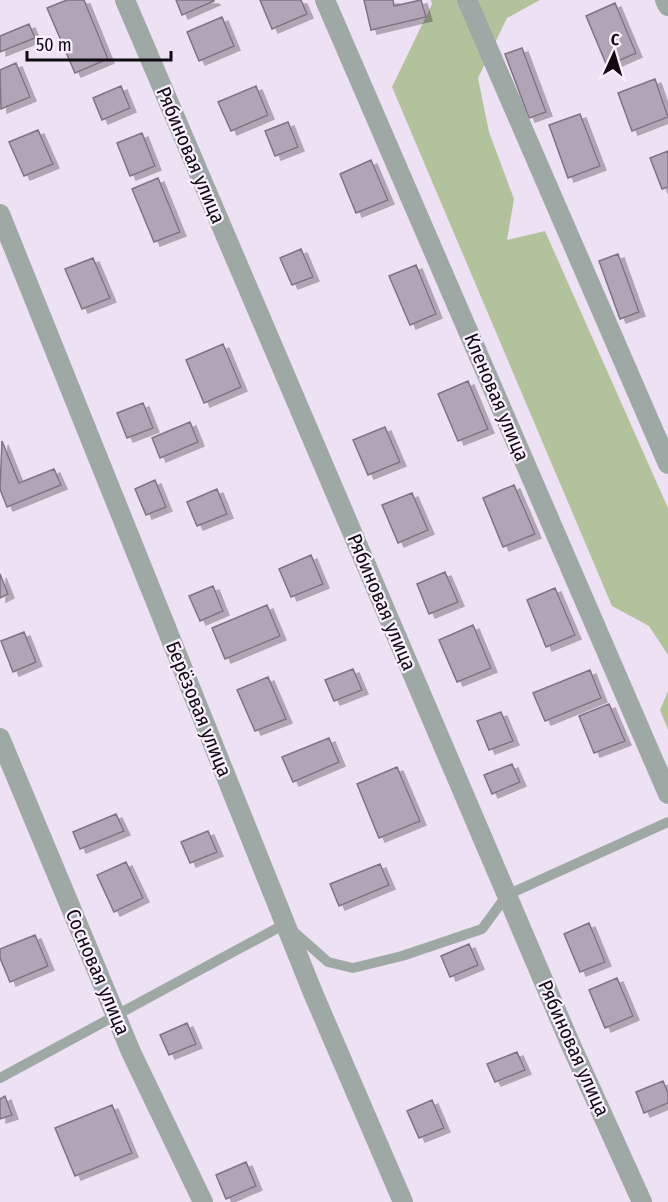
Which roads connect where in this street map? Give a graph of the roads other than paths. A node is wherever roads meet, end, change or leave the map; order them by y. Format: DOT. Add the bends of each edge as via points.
graph roads {
  1 [pos="126,0"];
  2 [pos="325,0"];
  3 [pos="467,0"];
  4 [pos="665,0"];
  5 [pos="668,6"];
  6 [pos="0,214"];
  7 [pos="668,464"];
  8 [pos="0,738"];
  9 [pos="668,794"];
  10 [pos="668,822"];
  11 [pos="507,895"];
  12 [pos="285,924"];
  13 [pos="116,1015"];
  14 [pos="0,1078"];
  15 [pos="203,1202"];
  16 [pos="403,1202"];
  17 [pos="642,1202"];
  1 -- 11 [label="street, Рябиновая улица"];
  2 -- 9 [label="street, Кленовая улица"];
  3 -- 7 [label="street"];
  4 -- 5 [label="street"];
  6 -- 12 [label="street, Берёзовая улица"];
  8 -- 13 [label="street, Сосновая улица"];
  10 -- 11 [label="lane"];
  11 -- 12 [label="lane" via="482,929 353,968 328,962"];
  11 -- 17 [label="street, Рябиновая улица"];
  12 -- 13 [label="lane"];
  12 -- 16 [label="street, Берёзовая улица"];
  13 -- 14 [label="lane"];
  13 -- 15 [label="street, Сосновая улица"];
}
